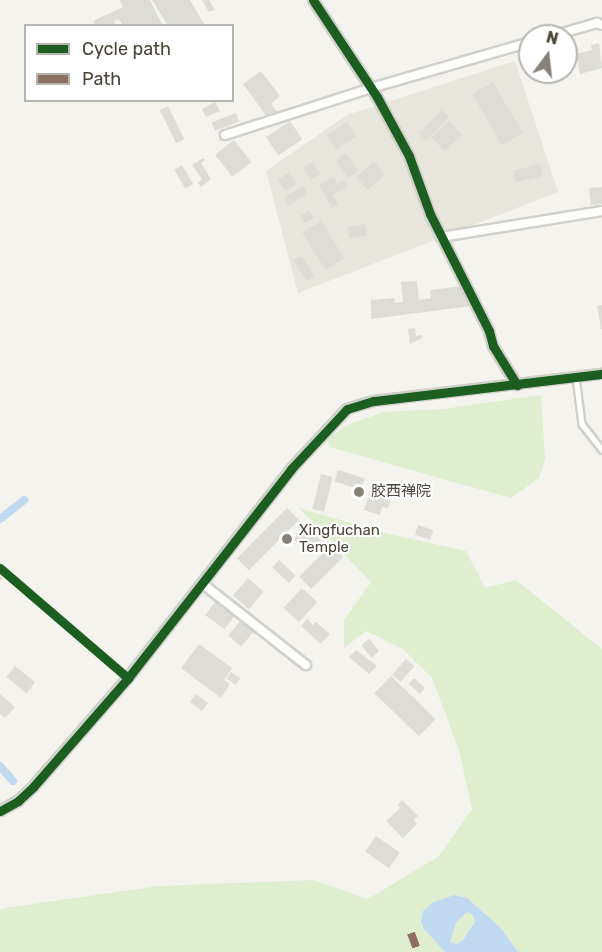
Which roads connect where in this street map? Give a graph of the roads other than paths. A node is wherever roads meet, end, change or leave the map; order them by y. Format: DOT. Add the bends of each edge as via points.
graph roads {
  1 [pos="313,0"];
  2 [pos="602,25"];
  3 [pos="578,28"];
  4 [pos="518,45"];
  5 [pos="371,88"];
  6 [pos="225,135"];
  7 [pos="602,211"];
  8 [pos="441,237"];
  9 [pos="602,374"];
  10 [pos="576,377"];
  11 [pos="518,385"];
  12 [pos="602,450"];
  13 [pos="203,584"];
  14 [pos="306,665"];
  15 [pos="0,811"];
  1 -- 5 [label="street"];
  2 -- 3 [label="street"];
  4 -- 5 [label="street"];
  5 -- 6 [label="street"];
  5 -- 8 [label="street" via="409,156"];
  7 -- 8 [label="street"];
  8 -- 11 [label="street" via="489,331 492,346"];
  9 -- 10 [label="street"];
  10 -- 11 [label="street"];
  10 -- 12 [label="lane" via="582,424"];
  11 -- 13 [label="street" via="374,401 347,410 291,469"];
  13 -- 14 [label="street"];
  13 -- 15 [label="street" via="33,787"];
}
